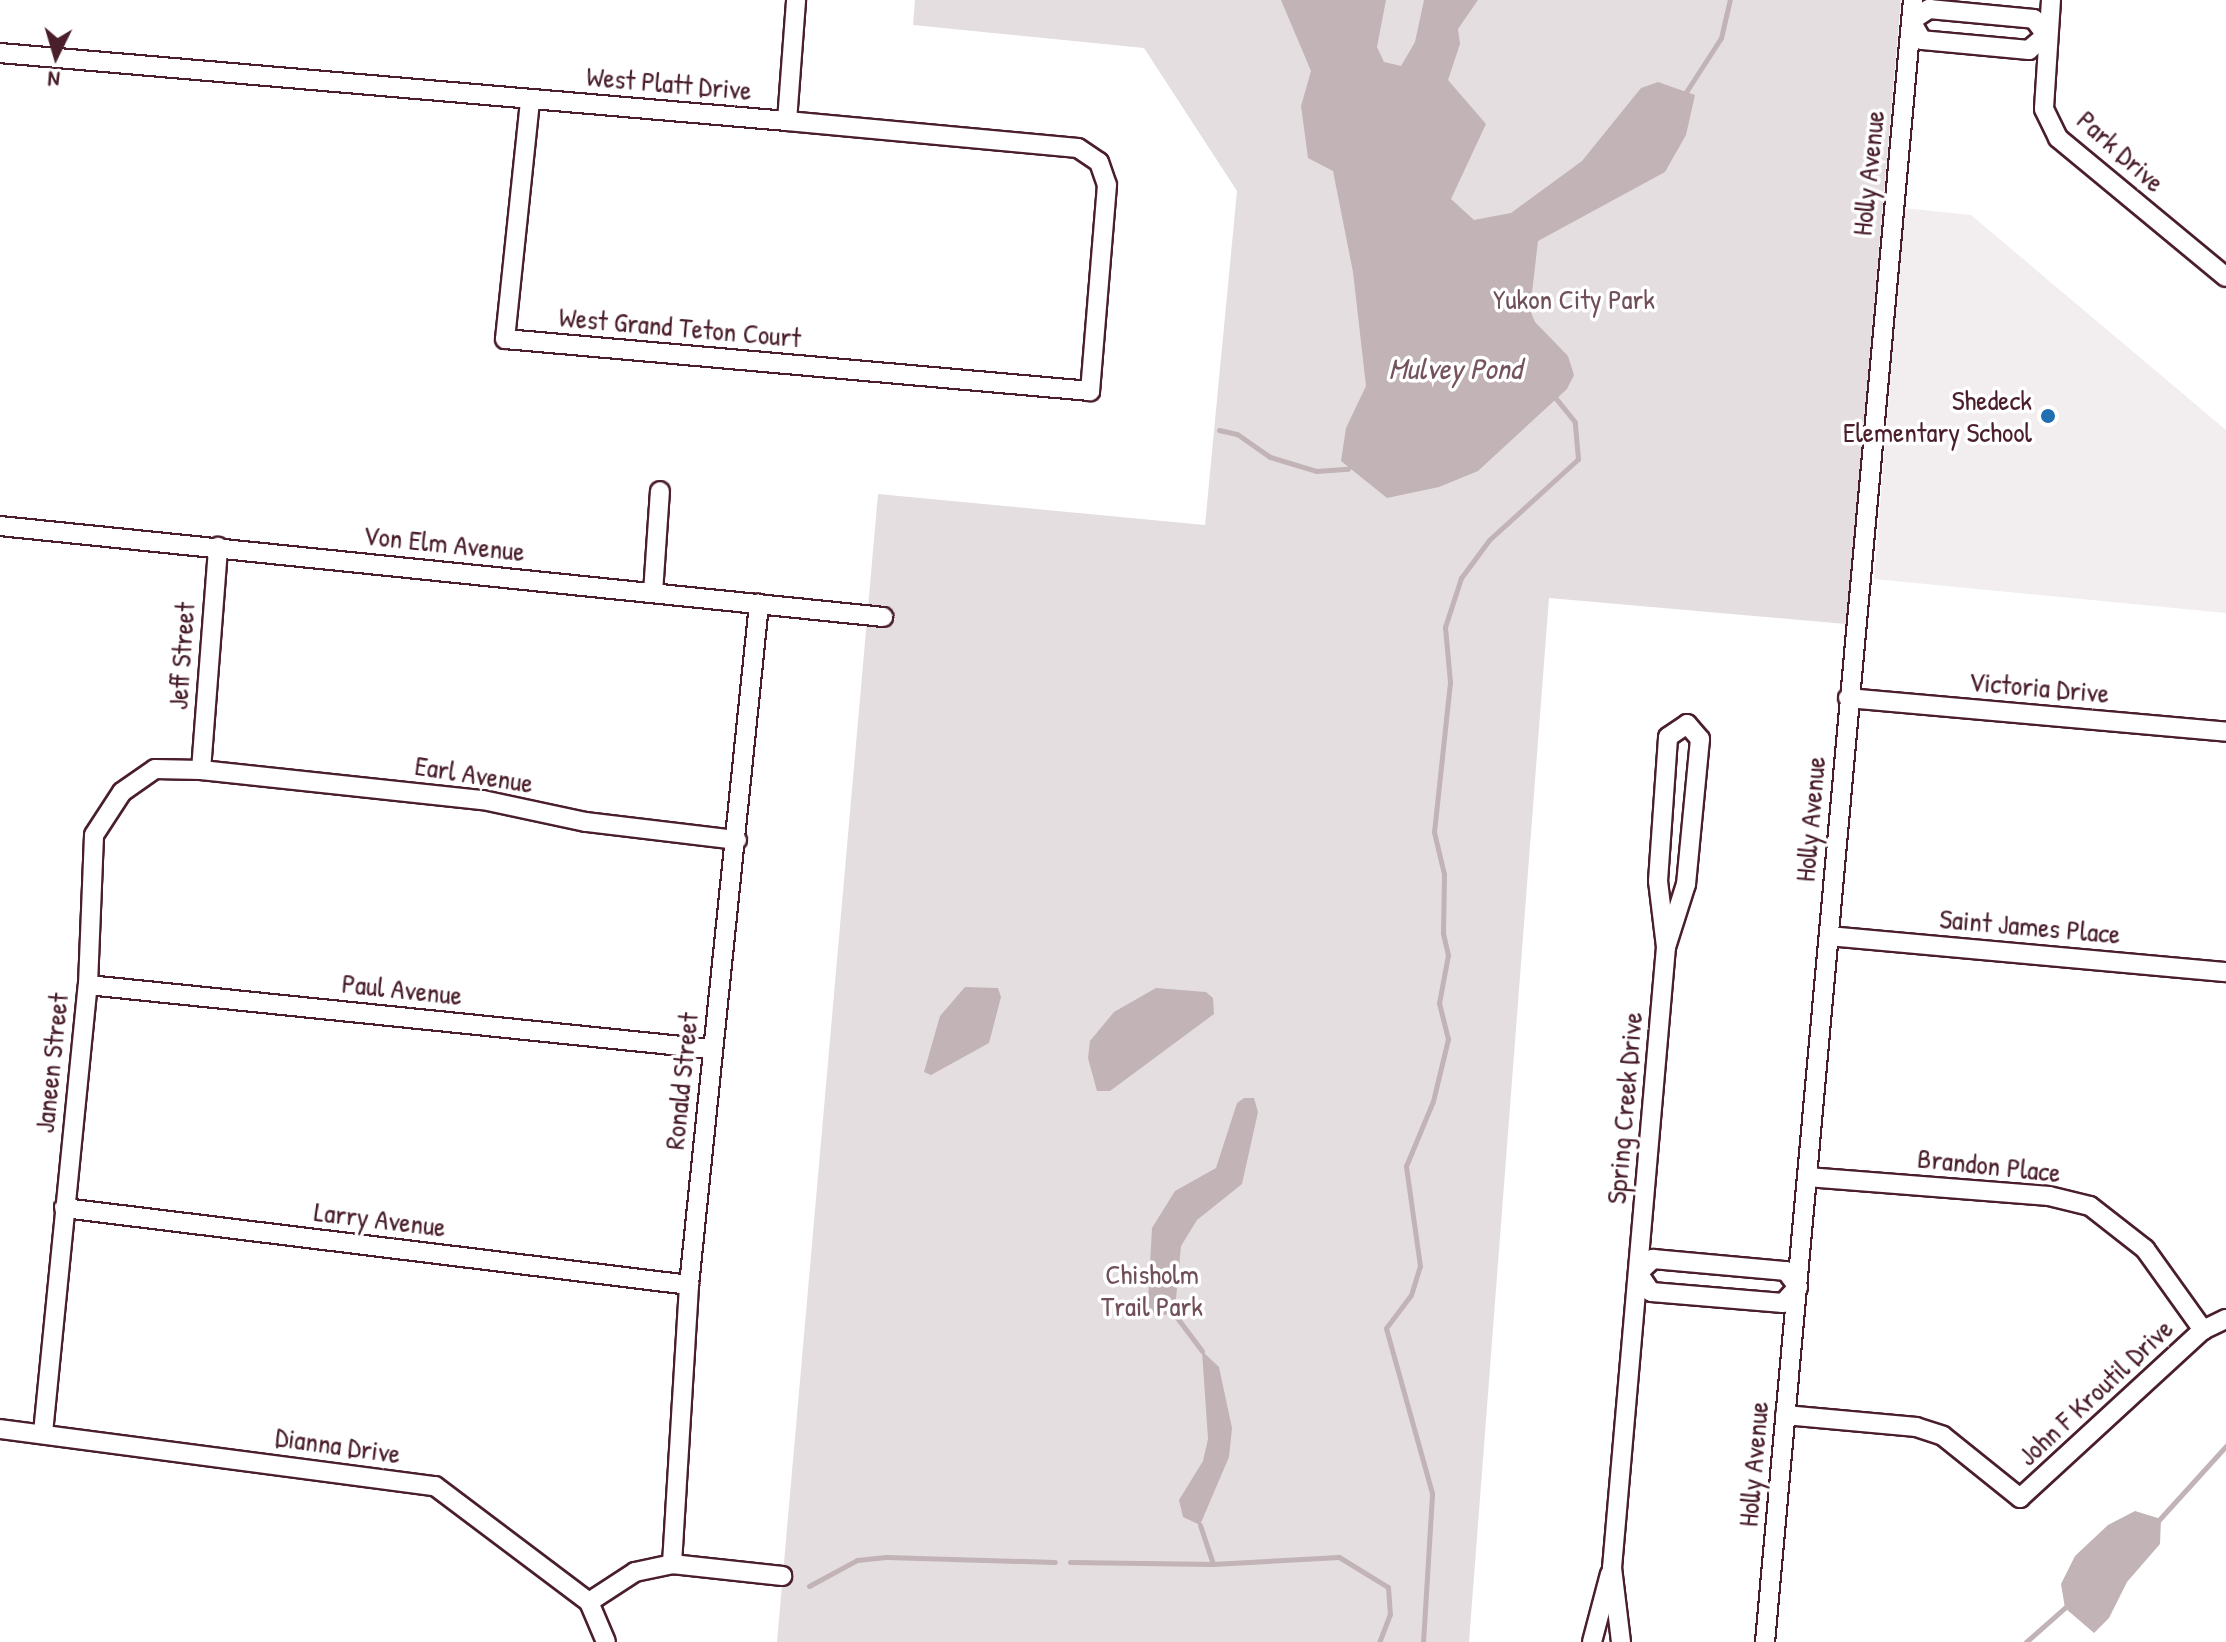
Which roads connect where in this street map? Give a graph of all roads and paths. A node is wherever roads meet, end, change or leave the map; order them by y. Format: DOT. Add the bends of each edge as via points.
graph roads {
  1 [pos="796,0"];
  2 [pos="1913,0"];
  3 [pos="2051,0"];
  4 [pos="1911,21"];
  5 [pos="2046,35"];
  6 [pos="0,53"];
  7 [pos="530,100"];
  8 [pos="787,121"];
  9 [pos="2226,277"];
  10 [pos="1090,391"];
  11 [pos="660,491"];
  12 [pos="0,526"];
  13 [pos="218,547"];
  14 [pos="653,593"];
  15 [pos="759,604"];
  16 [pos="883,617"];
  17 [pos="1848,698"];
  18 [pos="2226,732"];
  19 [pos="201,770"];
  20 [pos="737,840"];
  21 [pos="1829,936"];
  22 [pos="1666,947"];
  23 [pos="2226,972"];
  24 [pos="88,985"];
  25 [pos="711,1049"];
  26 [pos="1807,1177"];
  27 [pos="64,1208"];
  28 [pos="1638,1273"];
  29 [pos="689,1285"];
  30 [pos="1798,1287"];
  31 [pos="2226,1319"];
  32 [pos="2203,1330"];
  33 [pos="1785,1415"];
  34 [pos="0,1429"];
  35 [pos="43,1433"];
  36 [pos="672,1564"];
  37 [pos="1612,1568"];
  38 [pos="782,1576"];
  39 [pos="589,1602"];
  40 [pos="606,1642"];
  41 [pos="1592,1642"];
  42 [pos="1621,1642"];
  43 [pos="1765,1642"];
  1 -- 8 [label="street"];
  2 -- 4 [label="street, Holly Avenue"];
  3 -- 5 [label="street, Park Drive"];
  4 -- 5 [label="street" via="1929,9 2034,19"];
  4 -- 5 [label="street" via="1922,40 1937,42 2029,50"];
  4 -- 17 [label="street, Holly Avenue"];
  5 -- 9 [label="street, Park Drive" via="2044,109 2058,138"];
  6 -- 7 [label="street, West Platt Drive"];
  7 -- 8 [label="street, West Platt Drive"];
  7 -- 10 [label="street, West Grand Teton Court" via="505,339"];
  8 -- 10 [label="street, West Platt Drive" via="1078,148 1099,162 1107,185"];
  11 -- 14 [label="street"];
  12 -- 13 [label="street, Von Elm Avenue"];
  13 -- 14 [label="street, Von Elm Avenue"];
  13 -- 19 [label="street, Jeff Street"];
  14 -- 15 [label="street, Von Elm Avenue"];
  15 -- 16 [label="street, Von Elm Avenue"];
  15 -- 20 [label="street, Ronald Street"];
  17 -- 18 [label="street, Victoria Drive"];
  17 -- 21 [label="street, Holly Avenue"];
  19 -- 20 [label="street, Earl Avenue" via="483,800 586,822"];
  19 -- 24 [label="street, Janeen Street" via="155,769 122,792 94,835"];
  20 -- 25 [label="street, Ronald Street"];
  21 -- 23 [label="street, Saint James Place"];
  21 -- 26 [label="street, Holly Avenue"];
  22 -- 22 [label="street, Spring Creek Drive" via="1658,881 1668,737 1687,724 1700,739 1686,884"];
  22 -- 28 [label="street, Spring Creek Drive"];
  24 -- 25 [label="street, Paul Avenue"];
  24 -- 27 [label="street, Janeen Street"];
  25 -- 29 [label="street, Ronald Street"];
  26 -- 30 [label="street, Holly Avenue"];
  26 -- 32 [label="street, Brandon Place" via="2049,1196 2090,1206 2145,1249"];
  27 -- 29 [label="street, Larry Avenue"];
  27 -- 35 [label="street, Janeen Street"];
  28 -- 30 [label="street" via="1653,1259 1786,1271"];
  28 -- 30 [label="street" via="1651,1292 1783,1303"];
  28 -- 37 [label="street, Spring Creek Drive"];
  29 -- 36 [label="street, Ronald Street"];
  30 -- 33 [label="street, Holly Avenue"];
  31 -- 32 [label="street, John F Kroutil Drive"];
  32 -- 33 [label="street, John F Kroutil Drive" via="2020,1498 1943,1436 1916,1427"];
  33 -- 43 [label="street, Holly Avenue"];
  34 -- 35 [label="street, Dianna Drive"];
  35 -- 39 [label="street, Dianna Drive" via="435,1486"];
  36 -- 38 [label="street"];
  36 -- 39 [label="street" via="635,1572"];
  37 -- 41 [label="street, Spring Creek Drive"];
  37 -- 42 [label="street, Spring Creek Drive"];
  39 -- 40 [label="street, Dianna Drive"];
}
